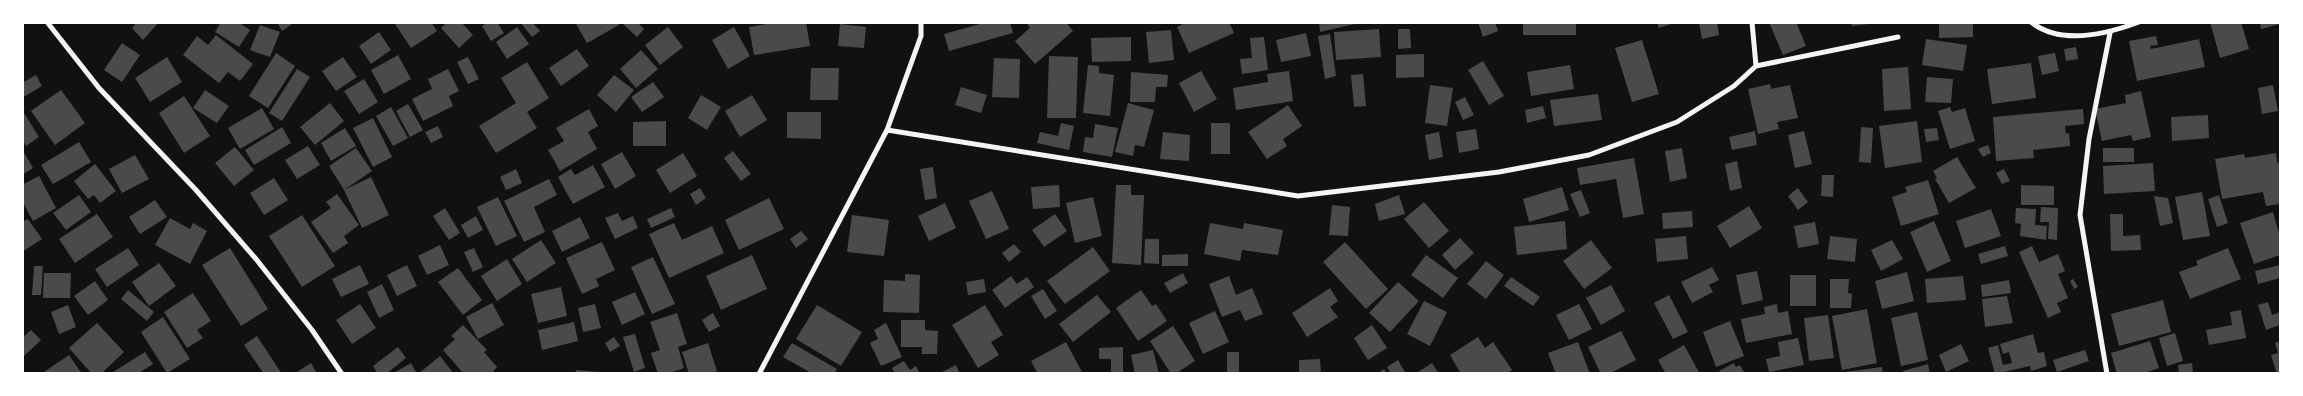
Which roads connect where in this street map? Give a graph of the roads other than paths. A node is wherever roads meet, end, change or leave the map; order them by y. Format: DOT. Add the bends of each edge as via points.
graph roads {
  1 [pos="47,22"];
  2 [pos="921,22"];
  3 [pos="1752,22"];
  4 [pos="2031,22"];
  5 [pos="2139,22"];
  6 [pos="2110,33"];
  7 [pos="1898,37"];
  8 [pos="1756,66"];
  9 [pos="887,130"];
  10 [pos="342,374"];
  11 [pos="759,374"];
  12 [pos="2107,374"];
  1 -- 10 [label="street" via="99,88 256,259"];
  2 -- 9 [label="street" via="921,36"];
  3 -- 8 [label="street"];
  4 -- 6 [label="street" via="2039,29 2064,36"];
  5 -- 6 [label="street"];
  6 -- 12 [label="street" via="2089,139 2080,215"];
  7 -- 8 [label="street"];
  8 -- 9 [label="street" via="1734,86 1677,122 1589,155 1499,172 1298,196"];
  9 -- 11 [label="street"];
}
